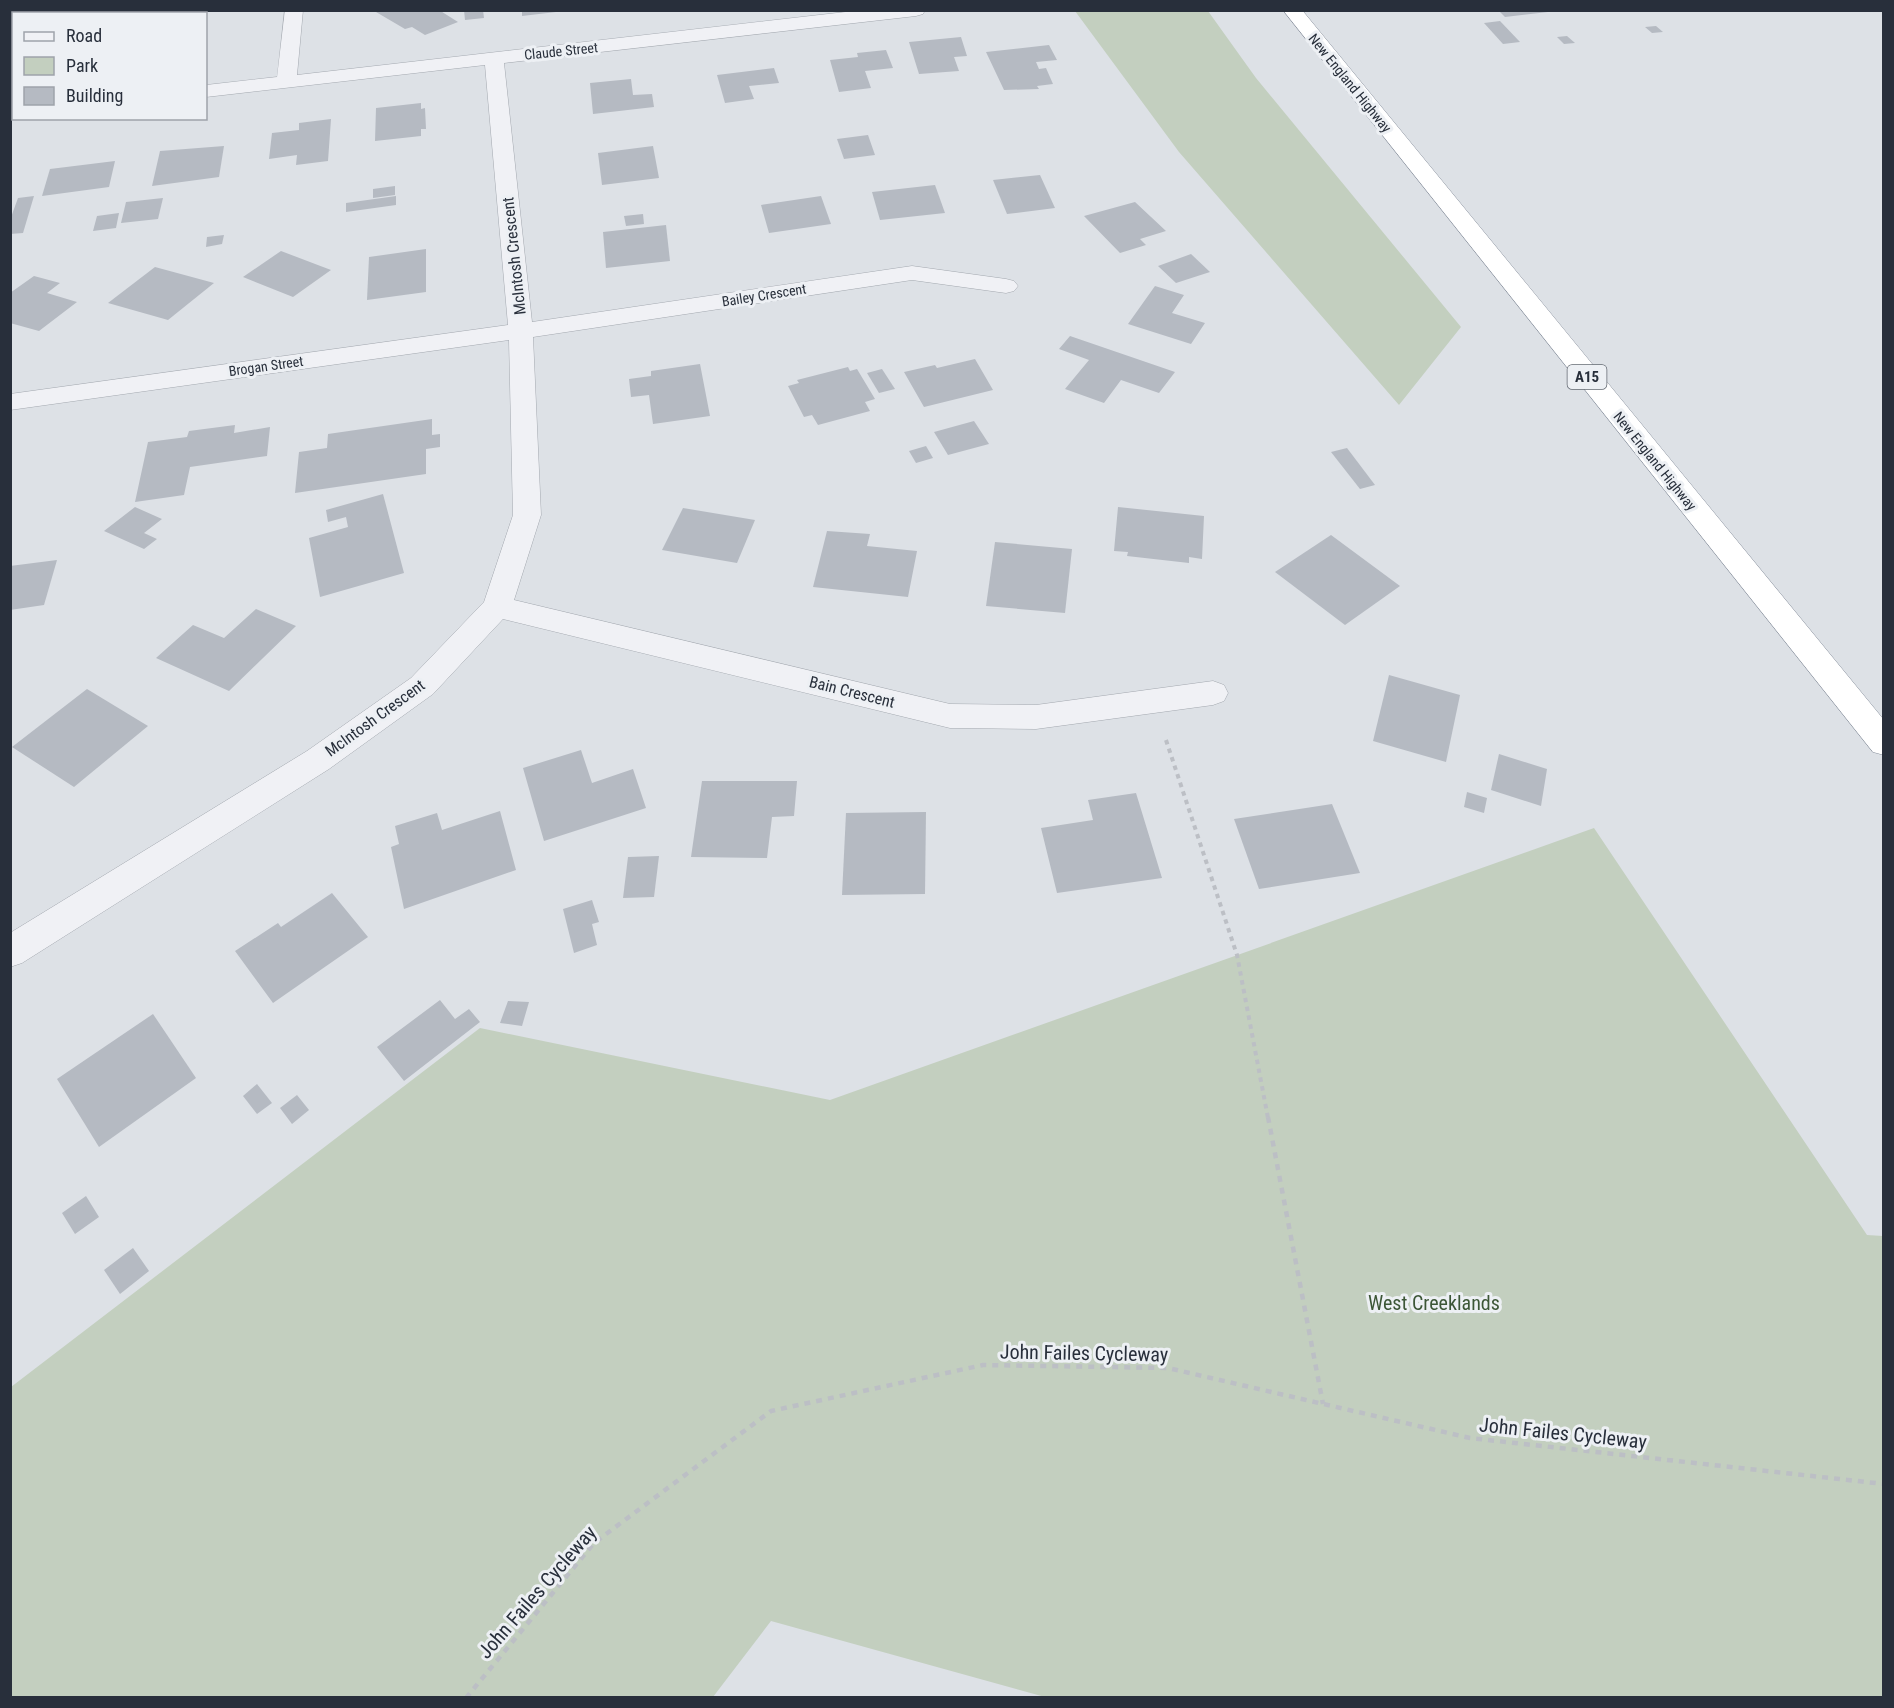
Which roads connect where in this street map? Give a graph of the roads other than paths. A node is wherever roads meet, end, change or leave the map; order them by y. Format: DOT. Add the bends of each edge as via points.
graph roads {
  1 [pos="294,10"];
  2 [pos="916,10"];
  3 [pos="1292,10"];
  4 [pos="494,58"];
  5 [pos="286,82"];
  6 [pos="207,91"];
  7 [pos="1006,286"];
  8 [pos="521,331"];
  9 [pos="10,402"];
  10 [pos="497,607"];
  11 [pos="1214,693"];
  12 [pos="1884,743"];
  13 [pos="10,952"];
  1 -- 5 [label="street"];
  2 -- 4 [label="street, Claude Street"];
  3 -- 12 [label="highway, New England Highway / A15"];
  4 -- 5 [label="street, Claude Street"];
  4 -- 8 [label="street, McIntosh Crescent"];
  5 -- 6 [label="street, Claude Street"];
  7 -- 8 [label="street, Bailey Crescent" via="912,273"];
  8 -- 9 [label="street, Brogan Street"];
  8 -- 10 [label="street, McIntosh Crescent" via="527,515"];
  10 -- 11 [label="street, Bain Crescent" via="950,716 1036,717"];
  10 -- 13 [label="street, McIntosh Crescent" via="422,686 318,760"];
}
